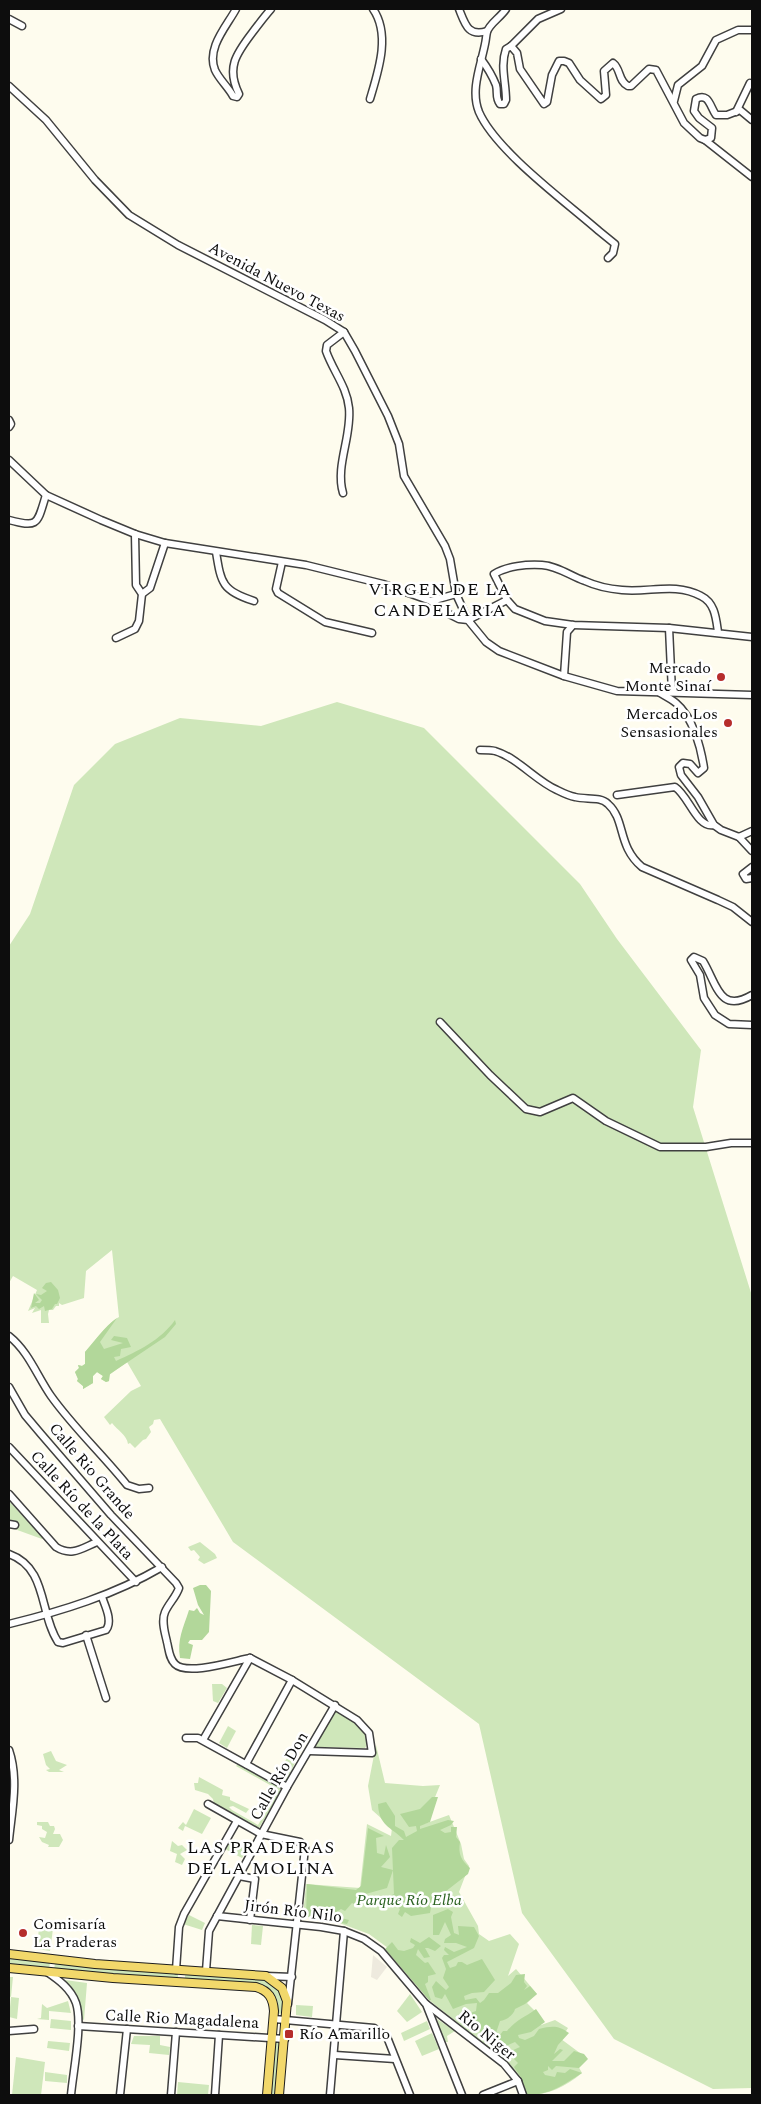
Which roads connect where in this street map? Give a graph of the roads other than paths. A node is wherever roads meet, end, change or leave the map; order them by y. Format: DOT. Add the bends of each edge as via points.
graph roads {
  1 [pos="236,9"];
  2 [pos="271,9"];
  3 [pos="373,9"];
  4 [pos="459,9"];
  5 [pos="506,9"];
  6 [pos="511,9"];
  7 [pos="561,9"];
  8 [pos="502,16"];
  9 [pos="9,19"];
  10 [pos="22,26"];
  11 [pos="752,30"];
  12 [pos="487,31"];
  13 [pos="511,46"];
  14 [pos="481,59"];
  15 [pos="750,83"];
  16 [pos="9,86"];
  17 [pos="370,100"];
  18 [pos="674,101"];
  19 [pos="736,112"];
  20 [pos="752,120"];
  21 [pos="705,140"];
  22 [pos="752,177"];
  23 [pos="608,258"];
  24 [pos="344,332"];
  25 [pos="9,420"];
  26 [pos="9,427"];
  27 [pos="9,460"];
  28 [pos="343,493"];
  29 [pos="46,495"];
  30 [pos="9,520"];
  31 [pos="135,534"];
  32 [pos="165,543"];
  33 [pos="216,552"];
  34 [pos="282,562"];
  35 [pos="142,594"];
  36 [pos="456,594"];
  37 [pos="507,600"];
  38 [pos="254,601"];
  39 [pos="431,601"];
  40 [pos="468,620"];
  41 [pos="573,625"];
  42 [pos="669,628"];
  43 [pos="718,632"];
  44 [pos="372,633"];
  45 [pos="752,637"];
  46 [pos="116,638"];
  47 [pos="564,676"];
  48 [pos="658,691"];
  49 [pos="672,692"];
  50 [pos="752,695"];
  51 [pos="480,750"];
  52 [pos="617,795"];
  53 [pos="714,825"];
  54 [pos="752,831"];
  55 [pos="739,837"];
  56 [pos="752,851"];
  57 [pos="752,867"];
  58 [pos="752,878"];
  59 [pos="752,922"];
  60 [pos="752,995"];
  61 [pos="440,1022"];
  62 [pos="752,1025"];
  63 [pos="752,1144"];
  64 [pos="9,1336"];
  65 [pos="9,1387"];
  66 [pos="9,1447"];
  67 [pos="149,1488"];
  68 [pos="9,1494"];
  69 [pos="97,1542"];
  70 [pos="9,1554"];
  71 [pos="162,1567"];
  72 [pos="136,1582"];
  73 [pos="102,1597"];
  74 [pos="47,1614"];
  75 [pos="9,1624"];
  76 [pos="86,1635"];
  77 [pos="250,1658"];
  78 [pos="292,1680"];
  79 [pos="106,1698"];
  80 [pos="335,1705"];
  81 [pos="186,1738"];
  82 [pos="203,1740"];
  83 [pos="9,1750"];
  84 [pos="309,1751"];
  85 [pos="11,1763"];
  86 [pos="246,1764"];
  87 [pos="287,1787"];
  88 [pos="208,1804"];
  89 [pos="10,1812"];
  90 [pos="237,1821"];
  91 [pos="261,1834"];
  92 [pos="9,1840"];
  93 [pos="238,1876"];
  94 [pos="218,1916"];
  95 [pos="250,1920"];
  96 [pos="296,1925"];
  97 [pos="344,1931"];
  98 [pos="9,1954"];
  99 [pos="9,1968"];
  100 [pos="176,1970"];
  101 [pos="47,1972"];
  102 [pos="206,1972"];
  103 [pos="266,1976"];
  104 [pos="292,1977"];
  105 [pos="425,2003"];
  106 [pos="287,2008"];
  107 [pos="274,2019"];
  108 [pos="286,2019"];
  109 [pos="337,2025"];
  110 [pos="78,2026"];
  111 [pos="34,2029"];
  112 [pos="127,2029"];
  113 [pos="9,2031"];
  114 [pos="176,2032"];
  115 [pos="219,2035"];
  116 [pos="272,2038"];
  117 [pos="285,2039"];
  118 [pos="335,2055"];
  119 [pos="396,2059"];
  120 [pos="518,2081"];
  121 [pos="71,2095"];
  122 [pos="120,2095"];
  123 [pos="171,2095"];
  124 [pos="215,2095"];
  125 [pos="267,2095"];
  126 [pos="280,2095"];
  127 [pos="330,2095"];
  128 [pos="410,2095"];
  129 [pos="462,2095"];
  130 [pos="483,2095"];
  131 [pos="523,2095"];
  1 -- 2 [label="street" via="221,33 214,58 216,72 235,97 239,94 233,76 236,55"];
  3 -- 17 [label="street" via="380,19 382,38 380,68"];
  4 -- 12 [label="street" via="472,32"];
  5 -- 8 [label="street"];
  6 -- 8 [label="street"];
  7 -- 13 [label="street" via="538,19"];
  8 -- 12 [label="street"];
  9 -- 10 [label="street"];
  11 -- 18 [label="street" via="738,30 716,40 702,66 678,85"];
  12 -- 14 [label="street"];
  13 -- 14 [label="street" via="506,49 504,60 504,104 498,103 492,75"];
  13 -- 18 [label="street" via="518,53 520,69 544,104 554,69 562,60 569,63 580,80 601,99 606,95 604,72 609,64 615,64 622,83 629,87 647,70 654,68"];
  14 -- 23 [label="street" via="476,86 480,112 501,144 613,241 614,249"];
  15 -- 19 [label="street"];
  16 -- 24 [label="street, Avenida Nuevo Texas" via="46,120 94,180 129,215 178,245"];
  18 -- 21 [label="street" via="684,123"];
  19 -- 20 [label="street" via="740,110"];
  19 -- 21 [label="street" via="716,115 706,98 696,99 694,111 712,128 711,138"];
  21 -- 22 [label="street"];
  24 -- 28 [label="street" via="327,345 326,351 349,407 341,478"];
  24 -- 36 [label="street, Avenida Nuevo Texas" via="395,434 404,476 445,546"];
  25 -- 26 [label="street"];
  27 -- 29 [label="street"];
  29 -- 30 [label="street" via="34,523 29,525"];
  29 -- 31 [label="street"];
  31 -- 32 [label="street"];
  31 -- 35 [label="street" via="136,585"];
  32 -- 33 [label="street"];
  32 -- 35 [label="street" via="150,588"];
  33 -- 34 [label="street"];
  33 -- 38 [label="street" via="223,582 236,596"];
  34 -- 39 [label="street" via="375,582"];
  34 -- 44 [label="street" via="278,593 325,622"];
  35 -- 46 [label="street" via="137,626"];
  36 -- 39 [label="street"];
  36 -- 40 [label="street, Avenida Nuevo Texas"];
  37 -- 40 [label="street"];
  37 -- 41 [label="street" via="526,615"];
  37 -- 43 [label="street" via="494,574 529,564 554,567 584,581 622,590 685,589 702,596 712,606"];
  39 -- 40 [label="street" via="449,614"];
  40 -- 47 [label="street" via="486,642 499,651"];
  41 -- 42 [label="street"];
  41 -- 47 [label="street" via="567,632"];
  42 -- 43 [label="street"];
  42 -- 49 [label="street"];
  43 -- 45 [label="street"];
  47 -- 48 [label="street" via="617,691"];
  48 -- 49 [label="street"];
  48 -- 53 [label="street" via="678,704 696,733 704,768 698,773 690,764 683,762 679,771"];
  49 -- 50 [label="street"];
  51 -- 59 [label="street" via="496,751 554,789 576,798 600,799 608,803 617,815 623,841 632,858 642,867 733,907"];
  52 -- 53 [label="street" via="675,787 703,824"];
  53 -- 55 [label="street"];
  54 -- 55 [label="street"];
  55 -- 56 [label="street"];
  57 -- 58 [label="street" via="743,874"];
  60 -- 62 [label="street" via="738,1002 727,1001 703,961 694,957 691,960 700,976 704,998 715,1015 729,1024"];
  61 -- 63 [label="street" via="522,1106 530,1110 540,1112 573,1098 606,1121 660,1147"];
  64 -- 67 [label="street" via="24,1352 51,1396 127,1485"];
  65 -- 71 [label="street, Calle Rio Grande" via="25,1415 47,1442"];
  66 -- 69 [label="street, Calle Río de la Plata"];
  68 -- 69 [label="street" via="64,1552 70,1553"];
  69 -- 72 [label="street, Calle Río de la Plata"];
  70 -- 74 [label="street" via="20,1558 33,1572"];
  71 -- 72 [label="street"];
  71 -- 77 [label="street, Calle Rio Grande" via="179,1588 165,1612 164,1621 171,1658 176,1665 197,1669"];
  72 -- 73 [label="street"];
  73 -- 74 [label="street"];
  73 -- 76 [label="street" via="109,1627"];
  74 -- 75 [label="street"];
  74 -- 76 [label="street" via="58,1642"];
  76 -- 79 [label="street"];
  77 -- 78 [label="street"];
  77 -- 82 [label="street"];
  78 -- 80 [label="street"];
  78 -- 86 [label="street"];
  80 -- 84 [label="street, Calle Río Don"];
  80 -- 84 [label="street" via="365,1726 372,1753"];
  81 -- 82 [label="street"];
  82 -- 86 [label="street"];
  83 -- 85 [label="street"];
  84 -- 87 [label="street, Calle Río Don"];
  85 -- 89 [label="street" via="14,1786"];
  86 -- 87 [label="street"];
  87 -- 91 [label="street, Calle Río Don"];
  88 -- 90 [label="street"];
  89 -- 92 [label="street"];
  90 -- 91 [label="street"];
  90 -- 100 [label="street" via="184,1914 179,1928"];
  91 -- 93 [label="street, Calle Río Don"];
  91 -- 96 [label="street" via="300,1842 305,1848"];
  93 -- 94 [label="street, Calle Río Don"];
  93 -- 95 [label="street" via="255,1879"];
  94 -- 95 [label="street, Jirón Río Nilo"];
  94 -- 102 [label="street, Calle Río Don" via="209,1931"];
  95 -- 96 [label="street, Jirón Río Nilo"];
  96 -- 97 [label="street, Jirón Río Nilo"];
  96 -- 104 [label="street"];
  97 -- 105 [label="street, Jirón Río Nilo" via="381,1951"];
  97 -- 109 [label="street"];
  98 -- 100 [label="main road"];
  99 -- 101 [label="main road"];
  100 -- 102 [label="main road"];
  101 -- 107 [label="main road" via="256,1987 272,1998"];
  101 -- 110 [label="street" via="60,1980 72,1995"];
  102 -- 103 [label="main road"];
  103 -- 104 [label="street"];
  103 -- 106 [label="main road" via="282,1988"];
  104 -- 106 [label="street"];
  105 -- 120 [label="street, Rio Niger" via="504,2064"];
  105 -- 129 [label="street"];
  106 -- 108 [label="main road"];
  107 -- 108 [label="street"];
  107 -- 116 [label="main road"];
  108 -- 109 [label="street"];
  108 -- 117 [label="main road"];
  109 -- 118 [label="street"];
  109 -- 119 [label="street" via="374,2028 382,2032"];
  110 -- 112 [label="street, Calle Rio Magadalena"];
  110 -- 121 [label="street"];
  111 -- 113 [label="street"];
  112 -- 114 [label="street, Calle Rio Magadalena"];
  112 -- 122 [label="street"];
  114 -- 115 [label="street, Calle Rio Magadalena"];
  114 -- 123 [label="street"];
  115 -- 116 [label="street, Calle Rio Magadalena"];
  115 -- 124 [label="street"];
  116 -- 117 [label="street, Calle Rio Magadalena"];
  116 -- 125 [label="main road"];
  117 -- 126 [label="main road"];
  118 -- 119 [label="street"];
  118 -- 127 [label="street"];
  119 -- 128 [label="street"];
  120 -- 130 [label="street"];
  120 -- 131 [label="street, Rio Niger"];
}
